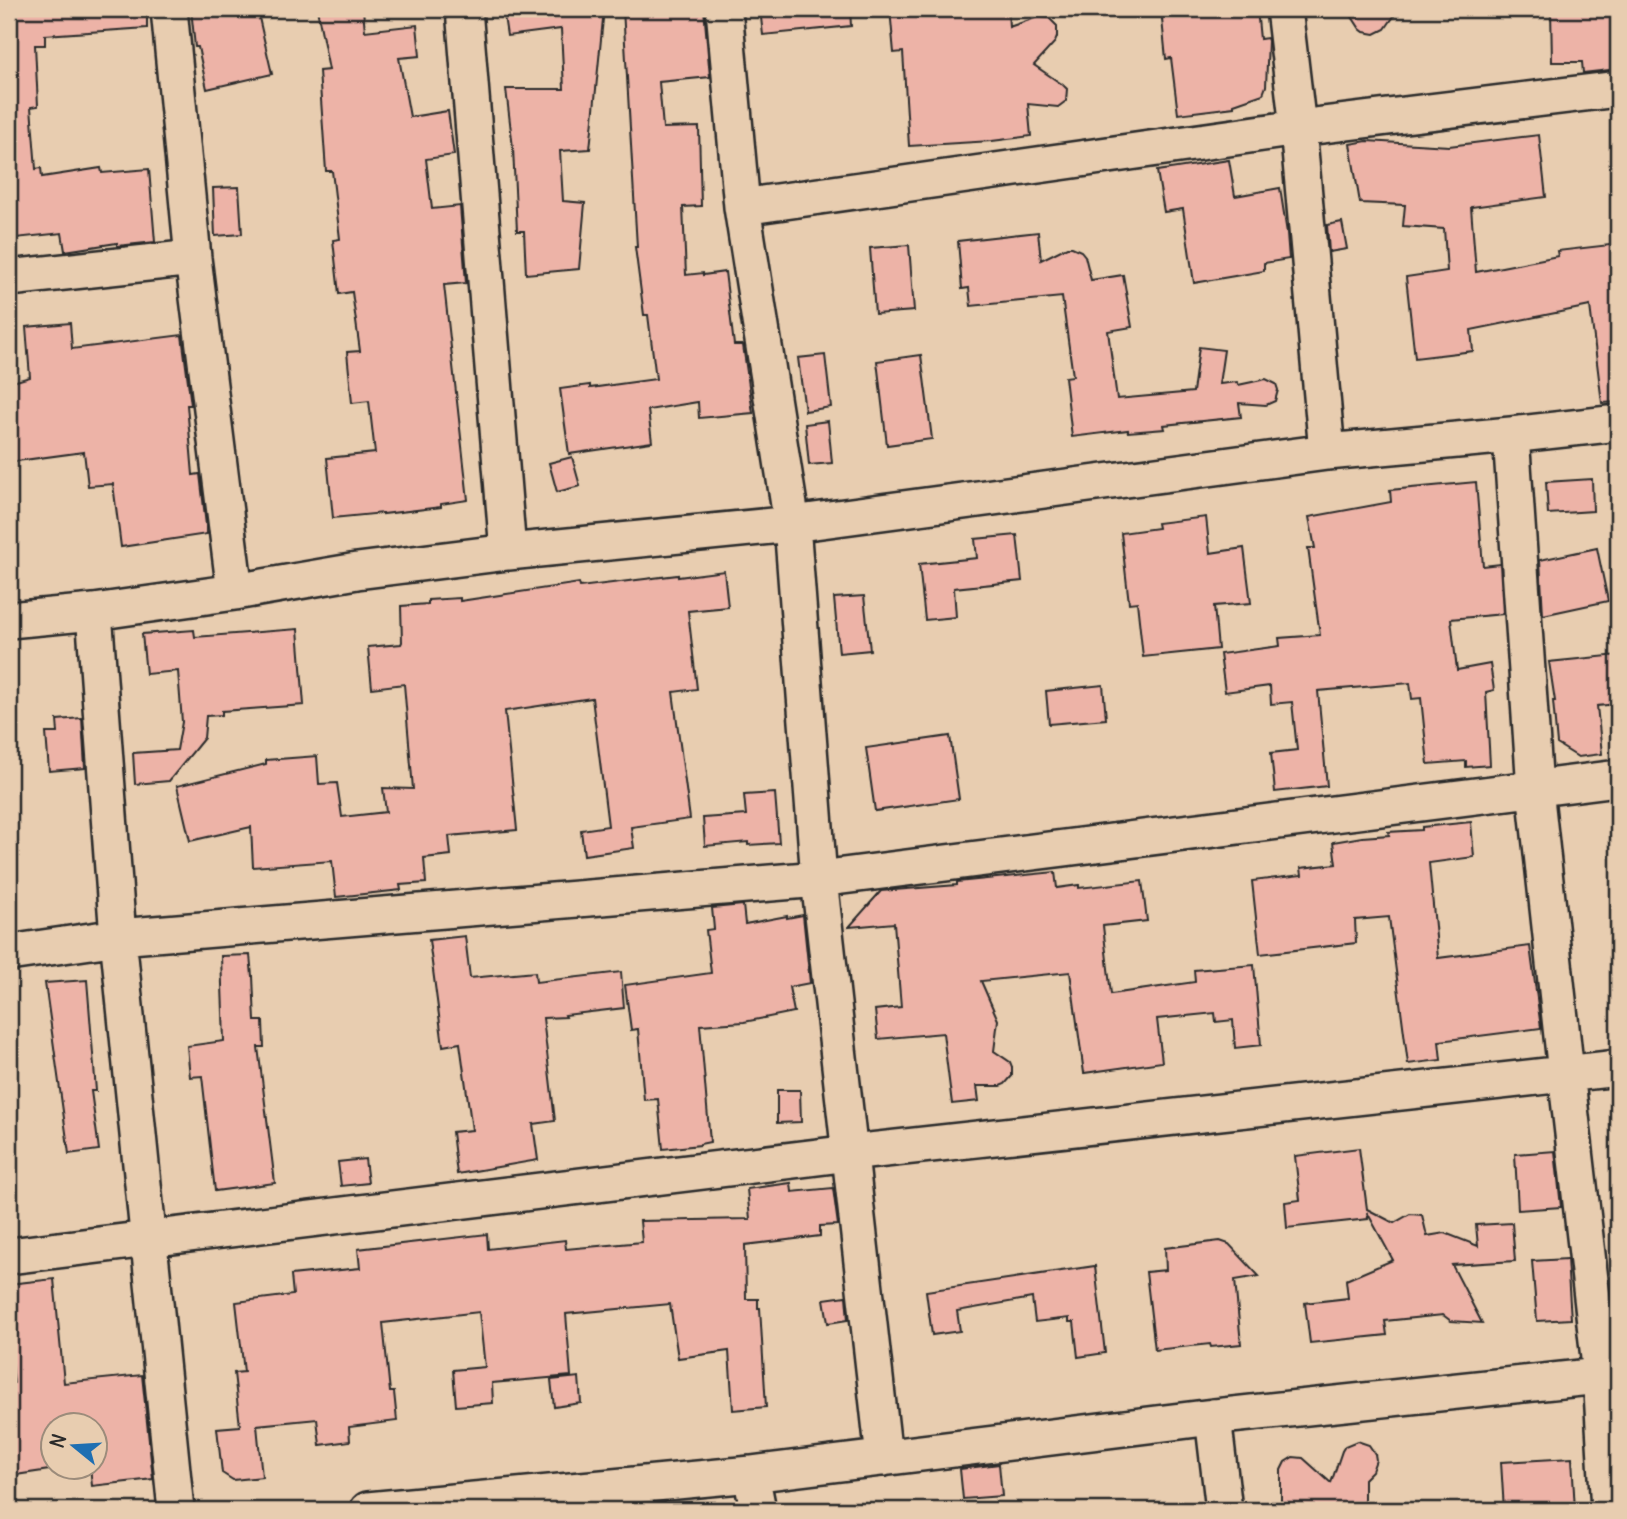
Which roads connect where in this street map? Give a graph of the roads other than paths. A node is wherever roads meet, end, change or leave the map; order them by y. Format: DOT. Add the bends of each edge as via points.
graph roads {
  1 [pos="169,9"];
  2 [pos="464,9"];
  3 [pos="724,9"];
  4 [pos="1284,9"];
  5 [pos="1618,89"];
  6 [pos="1298,128"];
  7 [pos="741,207"];
  8 [pos="193,258"];
  9 [pos="9,278"];
  10 [pos="1618,423"];
  11 [pos="1511,435"];
  12 [pos="1327,452"];
  13 [pos="792,524"];
  14 [pos="508,552"];
  15 [pos="235,592"];
  16 [pos="93,612"];
  17 [pos="9,620"];
  18 [pos="1618,778"];
  19 [pos="1535,789"];
  20 [pos="819,878"];
  21 [pos="118,937"];
  22 [pos="9,953"];
  23 [pos="1618,1068"];
  24 [pos="1566,1073"];
  25 [pos="850,1153"];
  26 [pos="148,1238"];
  27 [pos="9,1256"];
  28 [pos="1610,1375"];
  29 [pos="1213,1416"];
  30 [pos="884,1458"];
  31 [pos="751,1474"];
  32 [pos="176,1510"];
  33 [pos="368,1510"];
  34 [pos="758,1510"];
  35 [pos="1224,1510"];
  36 [pos="1609,1510"];
  1 -- 8 [label="street"];
  2 -- 14 [label="street"];
  3 -- 7 [label="street"];
  4 -- 6 [label="street"];
  5 -- 6 [label="street"];
  6 -- 7 [label="street"];
  6 -- 12 [label="street"];
  7 -- 13 [label="street"];
  8 -- 9 [label="street"];
  8 -- 15 [label="street"];
  10 -- 11 [label="street"];
  11 -- 12 [label="street"];
  11 -- 19 [label="street"];
  12 -- 13 [label="street"];
  13 -- 14 [label="street"];
  13 -- 20 [label="street"];
  14 -- 15 [label="street"];
  15 -- 16 [label="street"];
  16 -- 17 [label="street"];
  16 -- 21 [label="street"];
  18 -- 19 [label="street"];
  19 -- 20 [label="street"];
  19 -- 24 [label="street"];
  20 -- 21 [label="street"];
  20 -- 25 [label="street"];
  21 -- 22 [label="street"];
  21 -- 26 [label="street"];
  23 -- 24 [label="street"];
  24 -- 25 [label="street"];
  24 -- 28 [label="street"];
  25 -- 26 [label="street"];
  25 -- 30 [label="street"];
  26 -- 27 [label="street"];
  26 -- 32 [label="street"];
  28 -- 29 [label="street"];
  28 -- 36 [label="street"];
  29 -- 30 [label="street"];
  29 -- 35 [label="street"];
  30 -- 31 [label="street"];
  31 -- 33 [label="street"];
  31 -- 34 [label="street"];
}
